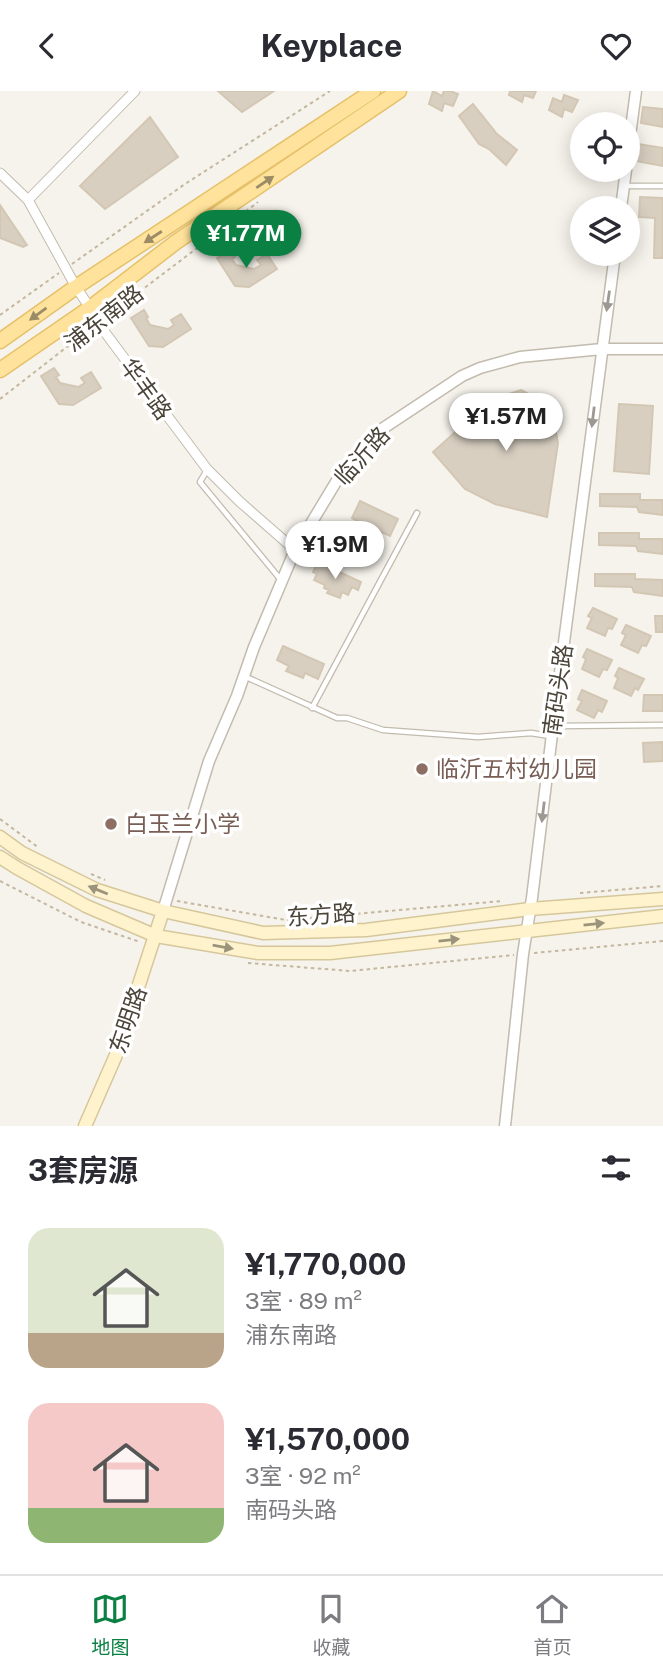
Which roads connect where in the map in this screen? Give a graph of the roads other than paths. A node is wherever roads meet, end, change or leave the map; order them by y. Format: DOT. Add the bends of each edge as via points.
graph roads {
  1 [pos="135,91"];
  2 [pos="373,91"];
  3 [pos="399,91"];
  4 [pos="636,91"];
  5 [pos="633,112"];
  6 [pos="0,173"];
  7 [pos="624,182"];
  8 [pos="624,186"];
  9 [pos="663,186"];
  10 [pos="623,196"];
  11 [pos="28,200"];
  12 [pos="613,266"];
  13 [pos="76,287"];
  14 [pos="90,308"];
  15 [pos="0,341"];
  16 [pos="602,349"];
  17 [pos="663,349"];
  18 [pos="0,370"];
  19 [pos="207,469"];
  20 [pos="416,513"];
  21 [pos="295,550"];
  22 [pos="282,581"];
  23 [pos="243,676"];
  24 [pos="312,708"];
  25 [pos="663,725"];
  26 [pos="552,731"];
  27 [pos="0,837"];
  28 [pos="0,857"];
  29 [pos="663,899"];
  30 [pos="165,905"];
  31 [pos="530,909"];
  32 [pos="663,916"];
  33 [pos="526,931"];
  34 [pos="156,936"];
  35 [pos="85,1126"];
  36 [pos="505,1126"];
  1 -- 11 [label="street"];
  2 -- 13 [label="main road, 浦东南路, one-way"];
  14 -- 3 [label="main road, 浦东南路, one-way" via="176,241"];
  4 -- 5 [label="street"];
  6 -- 11 [label="street, 华丰路"];
  7 -- 8 [label="street"];
  8 -- 9 [label="lane"];
  8 -- 10 [label="street"];
  11 -- 13 [label="street, 华丰路"];
  12 -- 16 [label="street, 南码头路, one-way"];
  13 -- 14 [label="street, 华丰路"];
  13 -- 15 [label="main road, 浦东南路, one-way"];
  14 -- 18 [label="main road, 浦东南路"];
  14 -- 19 [label="street, 华丰路"];
  16 -- 17 [label="street, 临沂路"];
  16 -- 21 [label="street, 临沂路" via="520,357 480,368 382,429 339,477"];
  16 -- 26 [label="street, 南码头路, one-way"];
  19 -- 21 [label="street, 华丰路"];
  19 -- 22 [label="lane" via="200,482"];
  20 -- 24 [label="lane"];
  21 -- 22 [label="street, 临沂路"];
  22 -- 23 [label="street, 临沂路"];
  23 -- 24 [label="lane"];
  23 -- 30 [label="street, 临沂路" via="209,761"];
  24 -- 26 [label="lane" via="383,730 478,737"];
  25 -- 26 [label="lane"];
  26 -- 31 [label="street, 南码头路, one-way"];
  30 -- 27 [label="main road, 东方路, one-way" via="97,890"];
  28 -- 34 [label="main road, 东方路" via="86,906"];
  29 -- 31 [label="main road, 东方路"];
  30 -- 31 [label="main road, 东方路" via="263,933 366,930"];
  30 -- 34 [label="main road, 东明路"];
  31 -- 33 [label="street, 南码头路"];
  33 -- 32 [label="main road, 东方路, one-way"];
  34 -- 33 [label="main road, 东方路, one-way" via="258,953 330,953"];
  33 -- 36 [label="street, 南码头路"];
  34 -- 35 [label="main road, 东明路" via="107,1079"];
}
